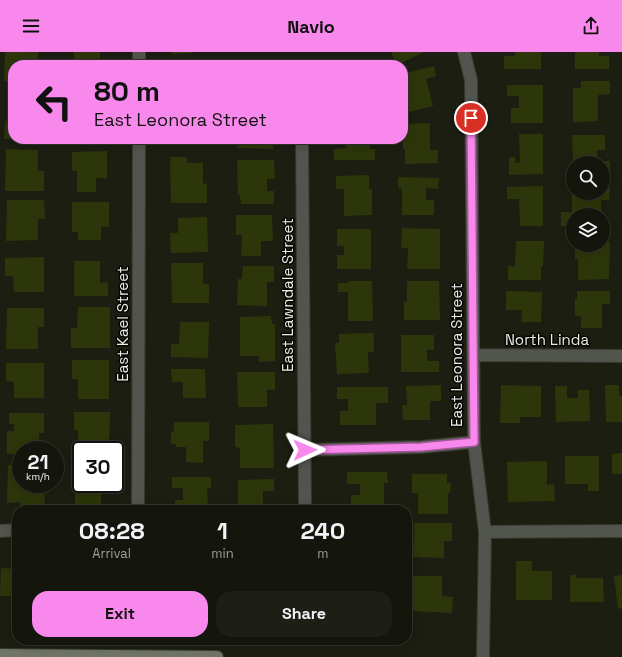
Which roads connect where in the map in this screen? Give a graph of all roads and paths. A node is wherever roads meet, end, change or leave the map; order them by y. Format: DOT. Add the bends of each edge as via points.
graph roads {
  1 [pos="464,52"];
  2 [pos="139,144"];
  3 [pos="302,144"];
  4 [pos="473,356"];
  5 [pos="622,356"];
  6 [pos="474,442"];
  7 [pos="305,450"];
  8 [pos="138,505"];
  9 [pos="305,505"];
  10 [pos="12,530"];
  11 [pos="0,531"];
  12 [pos="622,531"];
  13 [pos="485,532"];
  14 [pos="0,655"];
  15 [pos="217,657"];
  16 [pos="483,657"];
  1 -- 4 [label="street, East Leonora Street" via="471,80"];
  2 -- 8 [label="street, East Kael Street"];
  3 -- 7 [label="street, East Lawndale Street"];
  4 -- 5 [label="street, North Linda"];
  4 -- 6 [label="street, East Leonora Street"];
  6 -- 7 [label="street" via="421,447"];
  6 -- 13 [label="street, East Leonora Street"];
  7 -- 9 [label="street, East Lawndale Street"];
  10 -- 11 [label="street"];
  12 -- 13 [label="street"];
  13 -- 16 [label="street, East Leonora Street"];
  14 -- 15 [label="main road"];
}
